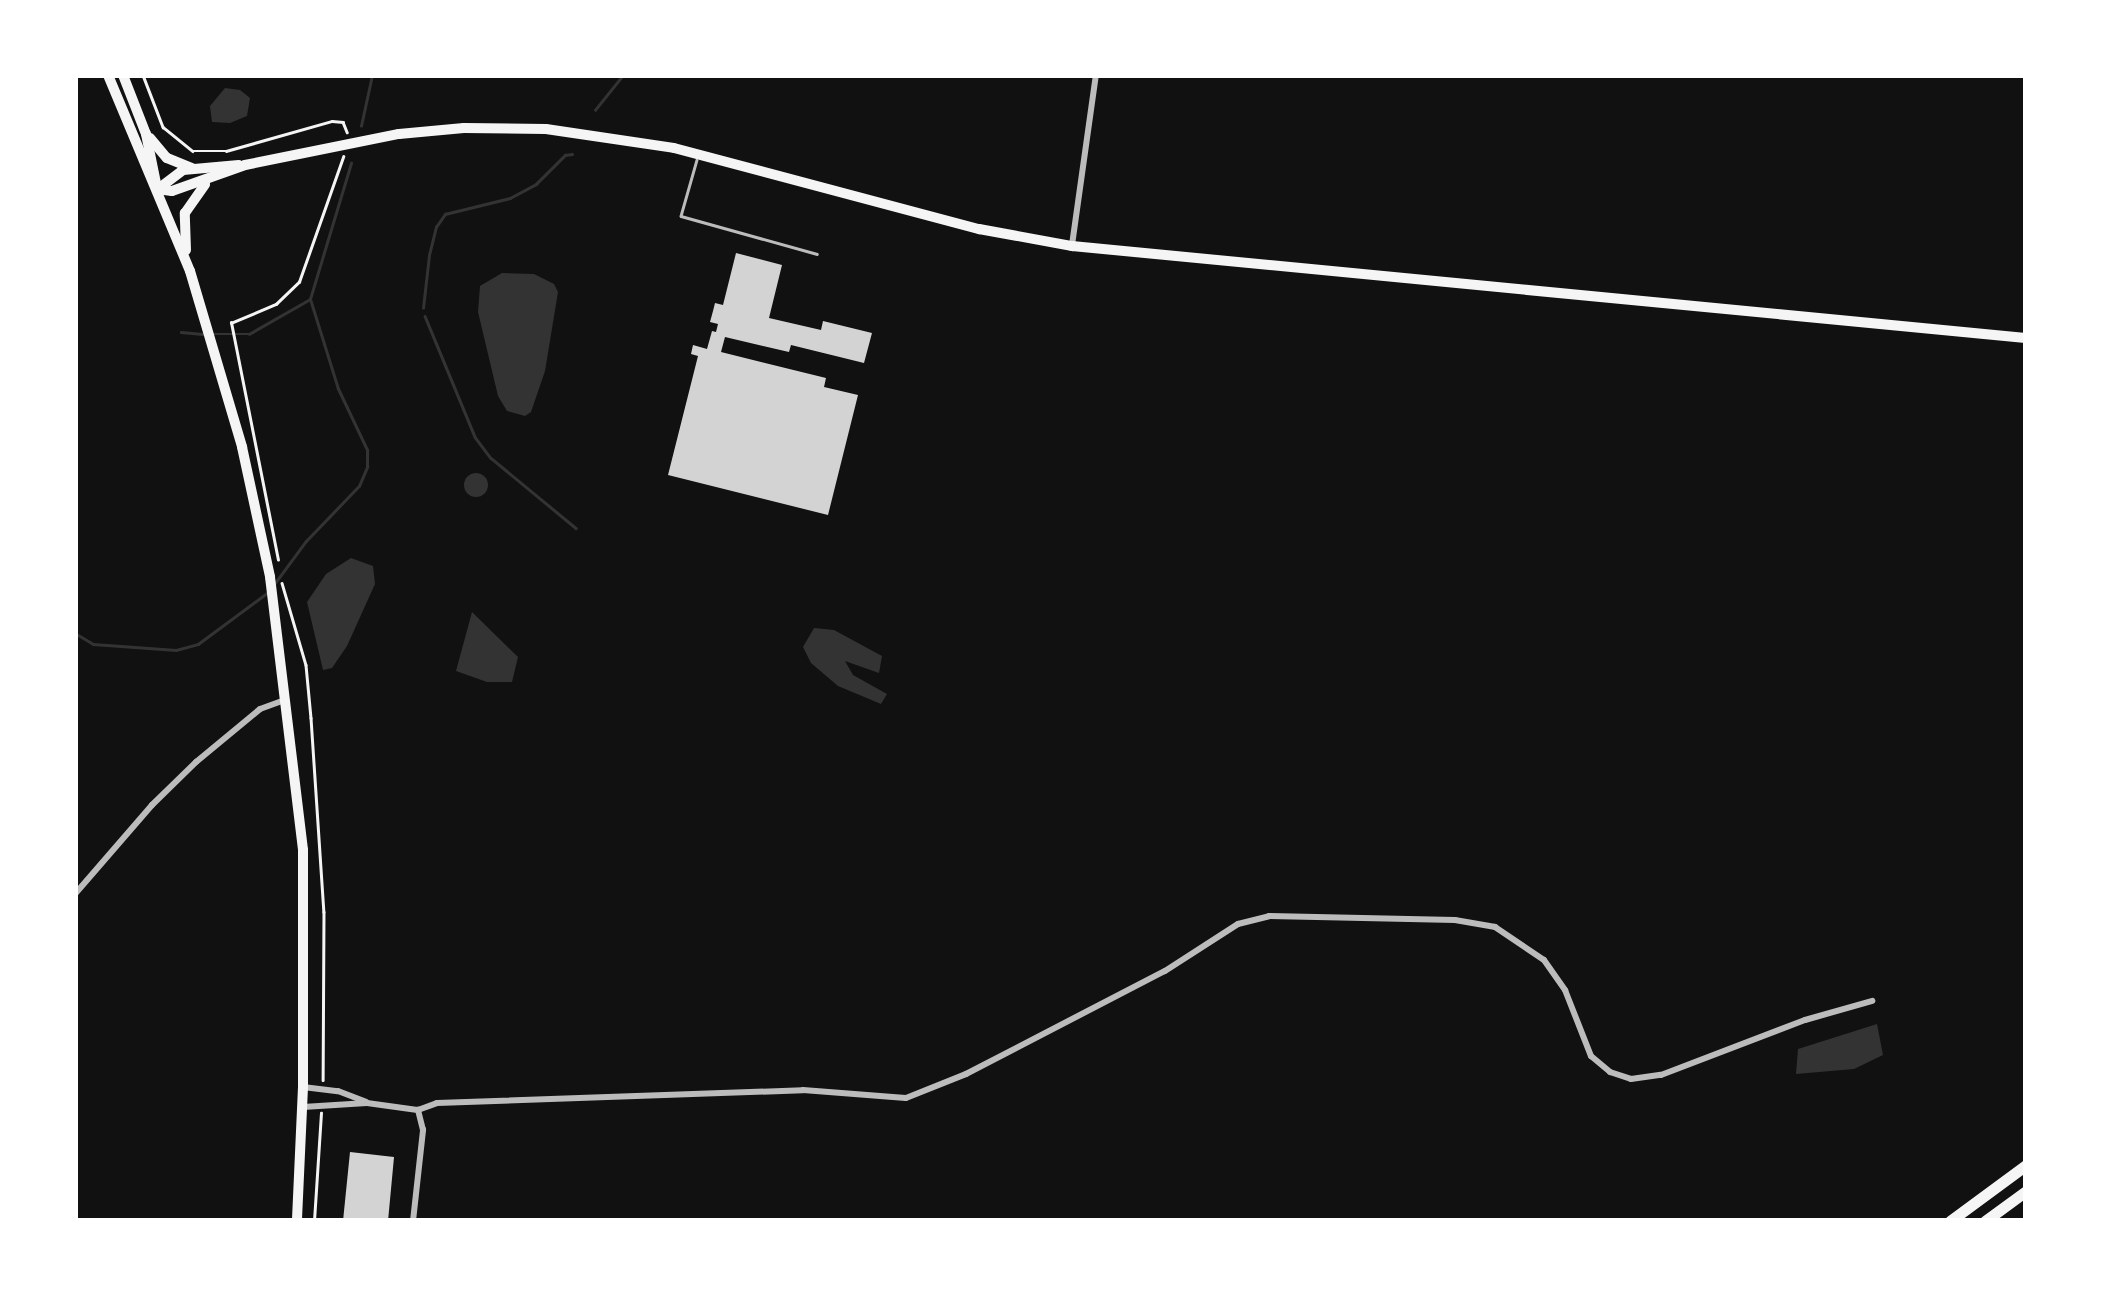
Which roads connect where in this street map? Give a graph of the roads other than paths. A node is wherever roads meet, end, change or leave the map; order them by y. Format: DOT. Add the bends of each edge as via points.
graph roads {
  1 [pos="108,75"];
  2 [pos="123,75"];
  3 [pos="1096,75"];
  4 [pos="146,134"];
  5 [pos="699,154"];
  6 [pos="246,165"];
  7 [pos="192,168"];
  8 [pos="208,181"];
  9 [pos="157,189"];
  10 [pos="1072,246"];
  11 [pos="817,254"];
  12 [pos="190,271"];
  13 [pos="2026,338"];
  14 [pos="288,699"];
  15 [pos="75,894"];
  16 [pos="1872,1001"];
  17 [pos="304,1087"];
  18 [pos="366,1103"];
  19 [pos="303,1107"];
  20 [pos="418,1110"];
  21 [pos="2026,1165"];
  22 [pos="2026,1190"];
  23 [pos="297,1221"];
  24 [pos="413,1221"];
  25 [pos="1950,1221"];
  26 [pos="1985,1221"];
  1 -- 9 [label="main road"];
  2 -- 4 [label="main road"];
  3 -- 10 [label="street"];
  4 -- 7 [label="main road" via="167,158"];
  4 -- 9 [label="main road"];
  5 -- 6 [label="main road" via="589,133 464,128"];
  5 -- 10 [label="main road" via="979,229"];
  5 -- 11 [label="lane" via="681,216"];
  6 -- 7 [label="main road"];
  6 -- 8 [label="main road"];
  7 -- 9 [label="main road"];
  8 -- 9 [label="main road"];
  8 -- 12 [label="main road" via="184,218"];
  9 -- 12 [label="main road"];
  10 -- 13 [label="main road"];
  12 -- 14 [label="main road" via="275,573"];
  14 -- 15 [label="street" via="260,709 221,740 152,804"];
  14 -- 17 [label="main road" via="303,850"];
  16 -- 20 [label="street" via="1661,1076 1630,1079 1591,1056 1565,990 1544,960 1495,927 1455,920 1269,916 1227,930 1165,971 906,1098 803,1090 436,1103"];
  17 -- 18 [label="street"];
  17 -- 19 [label="main road"];
  18 -- 19 [label="street"];
  18 -- 20 [label="street"];
  19 -- 23 [label="main road"];
  20 -- 24 [label="street" via="423,1130"];
  21 -- 25 [label="highway"];
  22 -- 26 [label="highway"];
}
